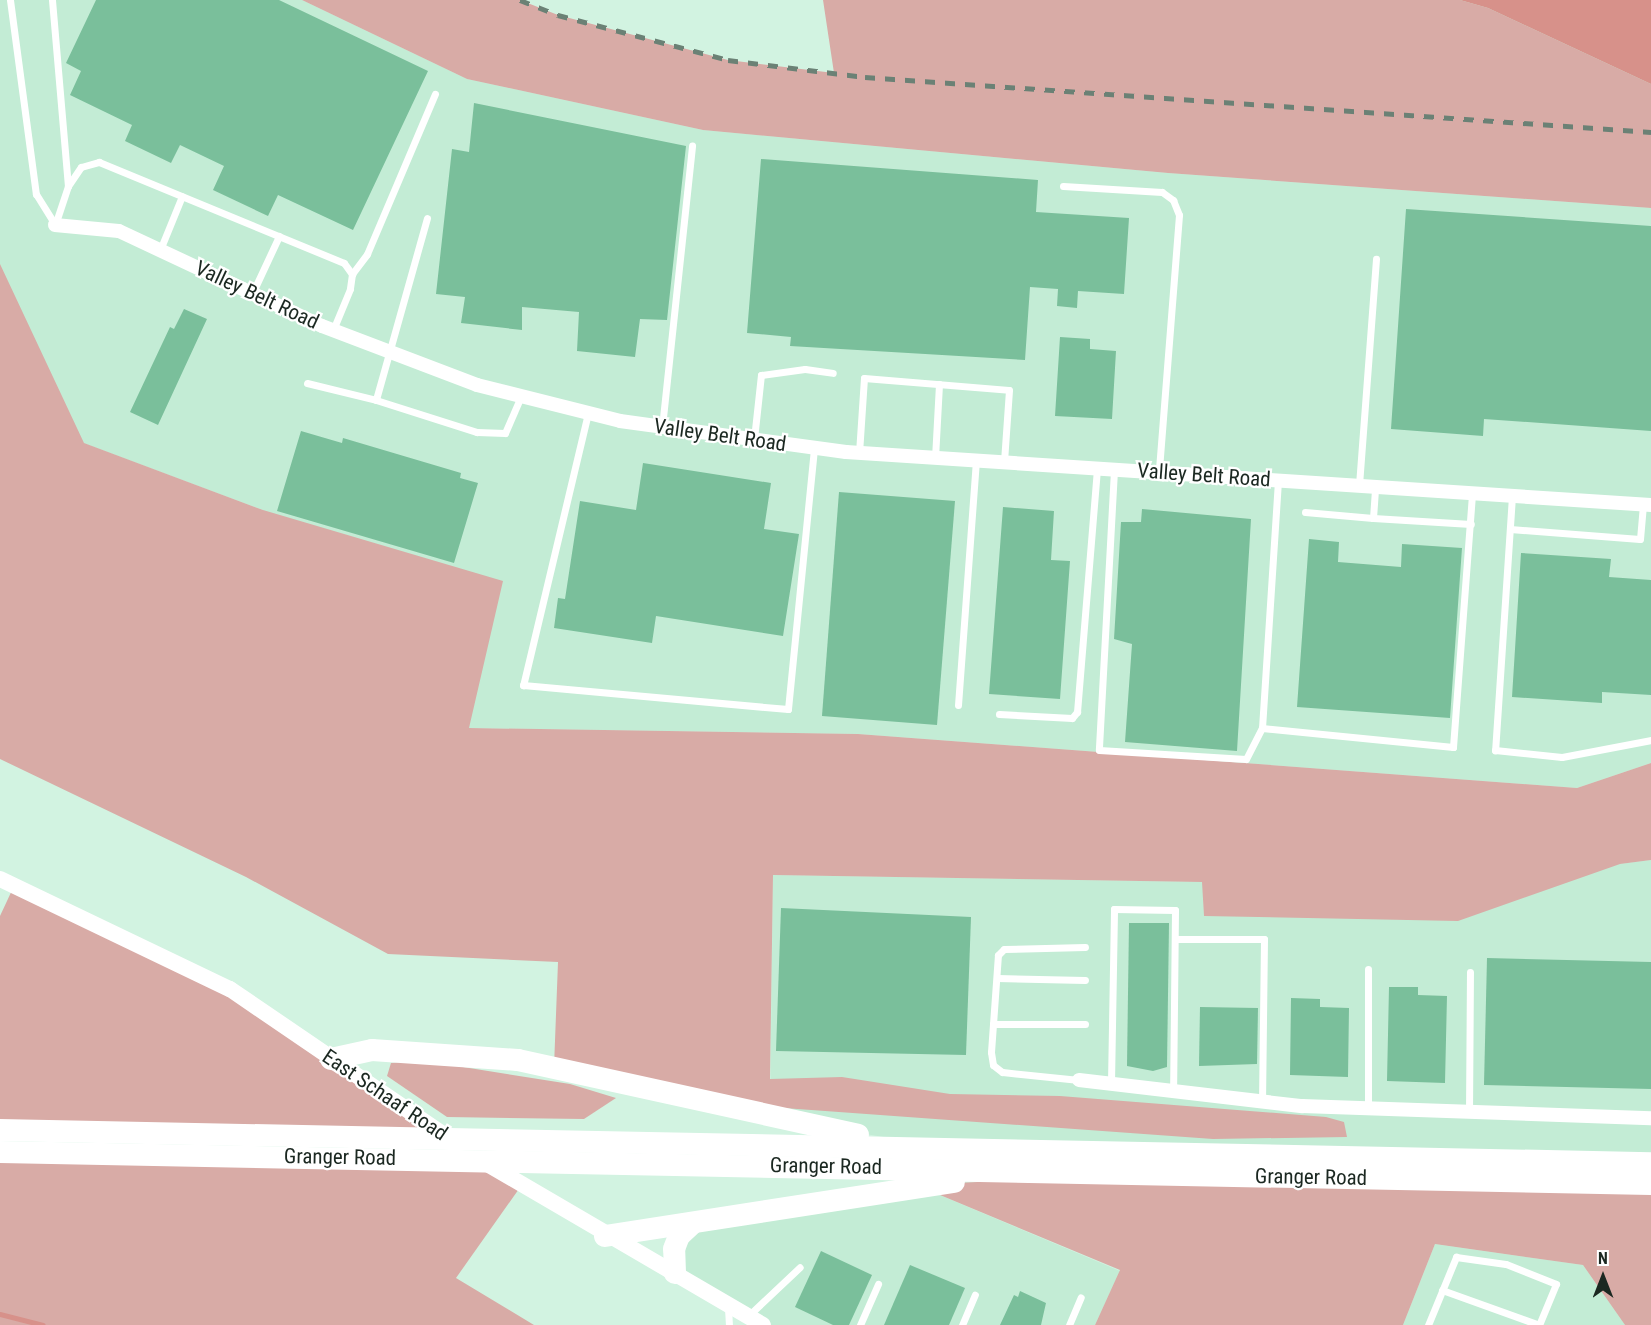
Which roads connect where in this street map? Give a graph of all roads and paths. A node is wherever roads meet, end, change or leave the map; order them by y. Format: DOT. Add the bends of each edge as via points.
graph roads {
  1 [pos="10,0"];
  2 [pos="52,0"];
  3 [pos="435,94"];
  4 [pos="693,146"];
  5 [pos="68,186"];
  6 [pos="1063,186"];
  7 [pos="182,196"];
  8 [pos="427,218"];
  9 [pos="55,225"];
  10 [pos="279,236"];
  11 [pos="160,250"];
  12 [pos="1376,259"];
  13 [pos="352,274"];
  14 [pos="252,294"];
  15 [pos="333,330"];
  16 [pos="389,351"];
  17 [pos="833,373"];
  18 [pos="307,383"];
  19 [pos="939,384"];
  20 [pos="521,396"];
  21 [pos="376,400"];
  22 [pos="588,413"];
  23 [pos="662,426"];
  24 [pos="754,440"];
  25 [pos="814,448"];
  26 [pos="859,453"];
  27 [pos="934,458"];
  28 [pos="976,460"];
  29 [pos="1004,462"];
  30 [pos="1097,468"];
  31 [pos="1114,469"];
  32 [pos="1159,471"];
  33 [pos="1278,480"];
  34 [pos="1359,485"];
  35 [pos="1375,486"];
  36 [pos="1473,491"];
  37 [pos="1512,496"];
  38 [pos="1647,505"];
  39 [pos="1305,512"];
  40 [pos="1373,518"];
  41 [pos="1470,524"];
  42 [pos="1510,529"];
  43 [pos="958,705"];
  44 [pos="999,714"];
  45 [pos="1262,728"];
  46 [pos="1651,740"];
  47 [pos="0,879"];
  48 [pos="1174,939"];
  49 [pos="1085,947"];
  50 [pos="1368,969"];
  51 [pos="1470,972"];
  52 [pos="997,978"];
  53 [pos="1085,980"];
  54 [pos="993,1024"];
  55 [pos="1085,1024"];
  56 [pos="331,1059"];
  57 [pos="1079,1080"];
  58 [pos="1111,1083"];
  59 [pos="1173,1092"];
  60 [pos="1262,1100"];
  61 [pos="1368,1110"];
  62 [pos="1469,1113"];
  63 [pos="1651,1118"];
  64 [pos="0,1130"];
  65 [pos="961,1150"];
  66 [pos="0,1152"];
  67 [pos="1651,1163"];
  68 [pos="1144,1174"];
  69 [pos="1651,1184"];
  70 [pos="692,1224"];
  71 [pos="605,1236"];
  72 [pos="800,1267"];
  73 [pos="675,1273"];
  74 [pos="878,1284"];
  75 [pos="1442,1290"];
  76 [pos="975,1295"];
  77 [pos="1081,1297"];
  78 [pos="728,1304"];
  79 [pos="748,1316"];
  80 [pos="729,1325"];
  81 [pos="763,1325"];
  82 [pos="860,1325"];
  83 [pos="962,1325"];
  84 [pos="1069,1325"];
  85 [pos="1428,1325"];
  86 [pos="1539,1325"];
  1 -- 9 [label="lane" via="36,194"];
  2 -- 5 [label="lane"];
  3 -- 13 [label="lane" via="367,254"];
  4 -- 23 [label="lane"];
  5 -- 7 [label="lane" via="81,167 99,162"];
  5 -- 9 [label="lane"];
  6 -- 32 [label="lane" via="1162,192 1173,200 1179,215"];
  7 -- 10 [label="lane"];
  7 -- 11 [label="lane"];
  8 -- 16 [label="lane"];
  9 -- 11 [label="street, Valley Belt Road" via="119,231"];
  10 -- 13 [label="lane" via="344,263"];
  10 -- 14 [label="lane"];
  11 -- 14 [label="street, Valley Belt Road"];
  12 -- 34 [label="lane"];
  13 -- 15 [label="lane"];
  14 -- 15 [label="street, Valley Belt Road"];
  15 -- 16 [label="street, Valley Belt Road"];
  16 -- 20 [label="street, Valley Belt Road" via="477,385"];
  16 -- 21 [label="lane"];
  17 -- 24 [label="lane" via="805,369 761,375"];
  18 -- 21 [label="lane"];
  19 -- 26 [label="lane" via="864,378"];
  19 -- 27 [label="lane"];
  19 -- 29 [label="lane" via="1009,390"];
  20 -- 21 [label="lane" via="505,433 477,432"];
  20 -- 22 [label="street, Valley Belt Road"];
  22 -- 23 [label="street, Valley Belt Road"];
  22 -- 25 [label="lane" via="523,685 788,709"];
  23 -- 24 [label="street, Valley Belt Road"];
  24 -- 25 [label="street, Valley Belt Road"];
  25 -- 26 [label="street, Valley Belt Road"];
  26 -- 27 [label="street, Valley Belt Road"];
  27 -- 28 [label="street, Valley Belt Road"];
  28 -- 29 [label="street, Valley Belt Road"];
  28 -- 43 [label="lane"];
  29 -- 30 [label="street, Valley Belt Road"];
  30 -- 31 [label="street, Valley Belt Road"];
  30 -- 44 [label="lane" via="1077,712 1072,718"];
  31 -- 32 [label="street, Valley Belt Road"];
  31 -- 45 [label="lane" via="1098,750 1246,759"];
  32 -- 33 [label="street, Valley Belt Road"];
  33 -- 34 [label="street, Valley Belt Road"];
  33 -- 45 [label="lane"];
  34 -- 35 [label="street, Valley Belt Road"];
  35 -- 36 [label="street, Valley Belt Road"];
  35 -- 40 [label="lane"];
  36 -- 37 [label="street, Valley Belt Road"];
  36 -- 41 [label="lane"];
  37 -- 38 [label="street, Valley Belt Road"];
  37 -- 42 [label="lane"];
  38 -- 42 [label="lane" via="1640,539"];
  39 -- 40 [label="lane"];
  40 -- 41 [label="lane"];
  41 -- 45 [label="lane" via="1453,747"];
  42 -- 46 [label="lane" via="1495,750 1562,757"];
  47 -- 56 [label="street, East Schaaf Road" via="210,978"];
  48 -- 58 [label="lane" via="1175,910 1114,909"];
  48 -- 59 [label="lane"];
  48 -- 60 [label="lane" via="1264,939"];
  49 -- 52 [label="lane" via="1004,949 998,955"];
  50 -- 61 [label="lane"];
  51 -- 62 [label="lane"];
  52 -- 53 [label="lane"];
  52 -- 54 [label="lane"];
  54 -- 55 [label="lane"];
  54 -- 57 [label="lane" via="993,1065 1002,1072"];
  56 -- 65 [label="main road" via="372,1050 518,1060 801,1126"];
  56 -- 71 [label="street, East Schaaf Road" via="520,1186"];
  57 -- 58 [label="street"];
  58 -- 59 [label="street"];
  59 -- 60 [label="street"];
  60 -- 61 [label="street"];
  61 -- 62 [label="street"];
  62 -- 63 [label="street"];
  64 -- 65 [label="main road, Granger Road"];
  65 -- 67 [label="main road, Granger Road"];
  66 -- 68 [label="main road, Granger Road"];
  68 -- 69 [label="main road, Granger Road"];
  68 -- 70 [label="main road" via="916,1185"];
  70 -- 71 [label="main road"];
  70 -- 73 [label="main road" via="679,1236"];
  71 -- 73 [label="street, East Schaaf Road"];
  72 -- 79 [label="lane"];
  73 -- 78 [label="street, East Schaaf Road"];
  74 -- 82 [label="lane"];
  75 -- 85 [label="lane"];
  75 -- 86 [label="lane"];
  75 -- 86 [label="lane" via="1456,1257 1506,1264 1556,1284"];
  76 -- 83 [label="lane"];
  77 -- 84 [label="lane"];
  78 -- 79 [label="street, East Schaaf Road"];
  78 -- 80 [label="lane"];
  79 -- 81 [label="street, East Schaaf Road"];
}
